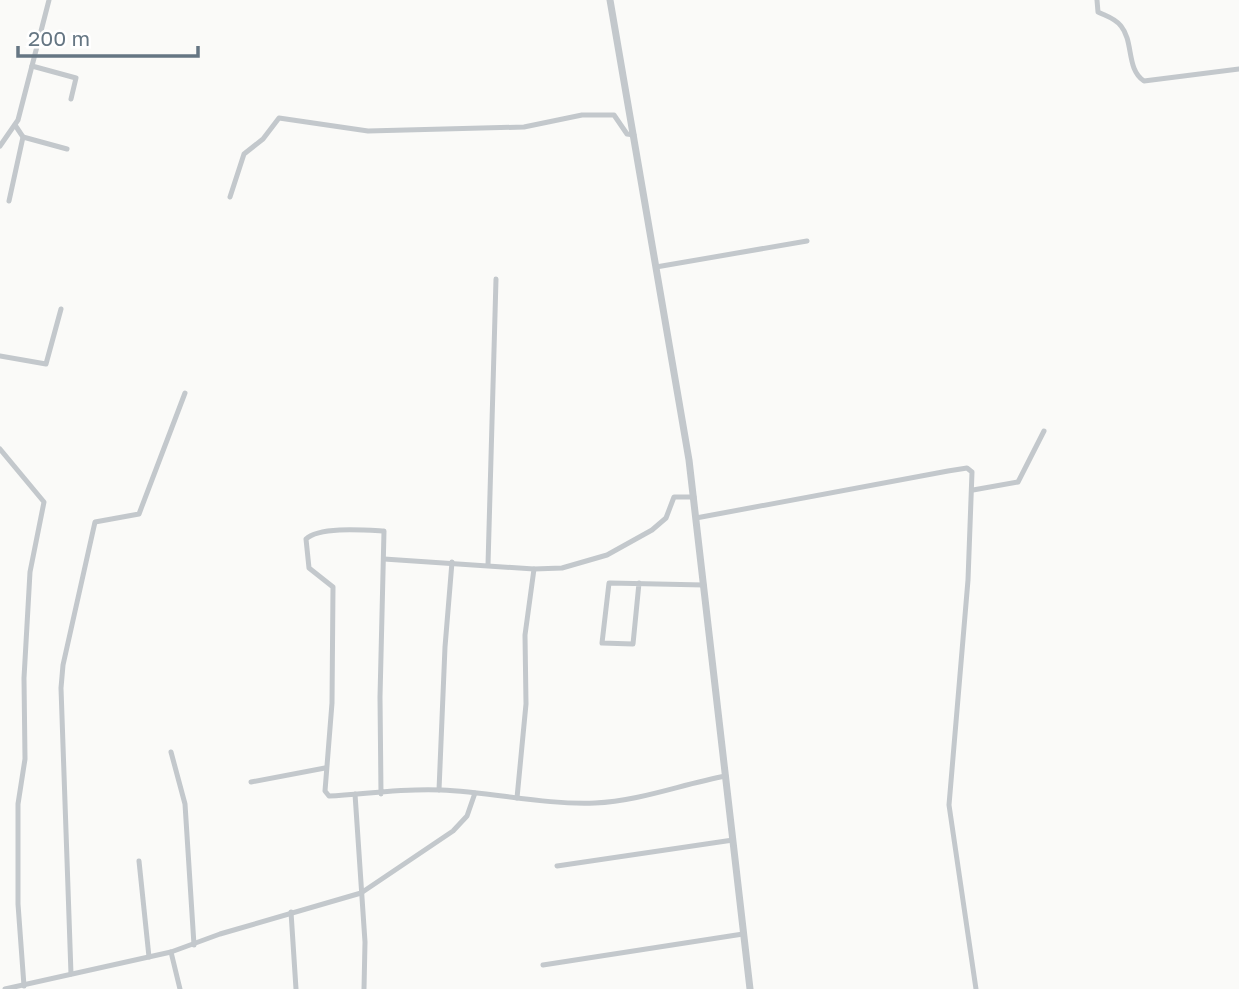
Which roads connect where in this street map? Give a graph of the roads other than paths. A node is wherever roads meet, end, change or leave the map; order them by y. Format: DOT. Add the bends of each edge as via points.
graph roads {
  1 [pos="49,0"];
  2 [pos="610,0"];
  3 [pos="1097,0"];
  4 [pos="32,66"];
  5 [pos="1239,69"];
  6 [pos="71,99"];
  7 [pos="15,125"];
  8 [pos="634,135"];
  9 [pos="23,137"];
  10 [pos="0,146"];
  11 [pos="67,149"];
  12 [pos="230,197"];
  13 [pos="9,201"];
  14 [pos="807,242"];
  15 [pos="656,267"];
  16 [pos="496,279"];
  17 [pos="61,309"];
  18 [pos="0,356"];
  19 [pos="185,393"];
  20 [pos="1044,431"];
  21 [pos="0,449"];
  22 [pos="973,490"];
  23 [pos="694,497"];
  24 [pos="696,518"];
  25 [pos="384,559"];
  26 [pos="452,562"];
  27 [pos="488,565"];
  28 [pos="534,569"];
  29 [pos="639,583"];
  30 [pos="704,585"];
  31 [pos="171,751"];
  32 [pos="326,768"];
  33 [pos="726,776"];
  34 [pos="251,782"];
  35 [pos="439,790"];
  36 [pos="475,793"];
  37 [pos="355,794"];
  38 [pos="381,794"];
  39 [pos="517,798"];
  40 [pos="733,840"];
  41 [pos="139,860"];
  42 [pos="557,866"];
  43 [pos="361,893"];
  44 [pos="291,912"];
  45 [pos="743,934"];
  46 [pos="194,945"];
  47 [pos="170,952"];
  48 [pos="149,957"];
  49 [pos="543,965"];
  50 [pos="71,974"];
  51 [pos="24,986"];
  52 [pos="5,989"];
  53 [pos="180,989"];
  54 [pos="296,989"];
  55 [pos="364,989"];
  56 [pos="750,989"];
  57 [pos="976,989"];
  1 -- 4 [label="street"];
  2 -- 8 [label="street"];
  3 -- 5 [label="street" via="1098,12 1126,33 1134,69 1144,80"];
  4 -- 6 [label="street" via="76,78"];
  4 -- 7 [label="street"];
  7 -- 9 [label="street"];
  7 -- 10 [label="street"];
  8 -- 12 [label="street" via="627,134 614,115 599,113 524,127 368,131 279,118 244,155"];
  8 -- 15 [label="street"];
  9 -- 11 [label="street"];
  9 -- 13 [label="street"];
  14 -- 15 [label="street"];
  15 -- 23 [label="street"];
  16 -- 27 [label="street"];
  17 -- 18 [label="street" via="46,363"];
  19 -- 50 [label="street" via="139,514 95,522 63,665"];
  20 -- 22 [label="street" via="1018,482"];
  21 -- 51 [label="street" via="44,502 30,572 24,759 18,804"];
  22 -- 24 [label="street" via="973,475 967,468"];
  22 -- 57 [label="street" via="949,805"];
  23 -- 24 [label="street"];
  23 -- 28 [label="street" via="674,497 657,527 607,555 562,568"];
  24 -- 30 [label="street"];
  25 -- 26 [label="street"];
  25 -- 32 [label="street" via="384,531 349,530 312,534 306,539 309,568 333,587"];
  25 -- 38 [label="street"];
  26 -- 27 [label="street"];
  26 -- 35 [label="street"];
  27 -- 28 [label="street"];
  28 -- 39 [label="street" via="525,635 526,704"];
  29 -- 29 [label="street" via="607,585 602,643 633,644"];
  29 -- 30 [label="street"];
  30 -- 33 [label="street"];
  31 -- 46 [label="street" via="185,804"];
  32 -- 34 [label="street"];
  32 -- 37 [label="street" via="326,793"];
  33 -- 39 [label="street" via="631,799 564,803"];
  33 -- 40 [label="street"];
  35 -- 36 [label="street"];
  35 -- 38 [label="street"];
  36 -- 39 [label="street"];
  36 -- 43 [label="street" via="472,809 453,831"];
  37 -- 38 [label="street"];
  37 -- 43 [label="street"];
  40 -- 42 [label="street"];
  40 -- 45 [label="street"];
  41 -- 48 [label="street"];
  43 -- 44 [label="street"];
  43 -- 55 [label="street"];
  44 -- 46 [label="street"];
  44 -- 54 [label="street"];
  45 -- 49 [label="street"];
  45 -- 56 [label="street"];
  46 -- 47 [label="street"];
  47 -- 48 [label="street"];
  47 -- 53 [label="street"];
  48 -- 50 [label="street"];
  50 -- 51 [label="street"];
  51 -- 52 [label="street"];
}
